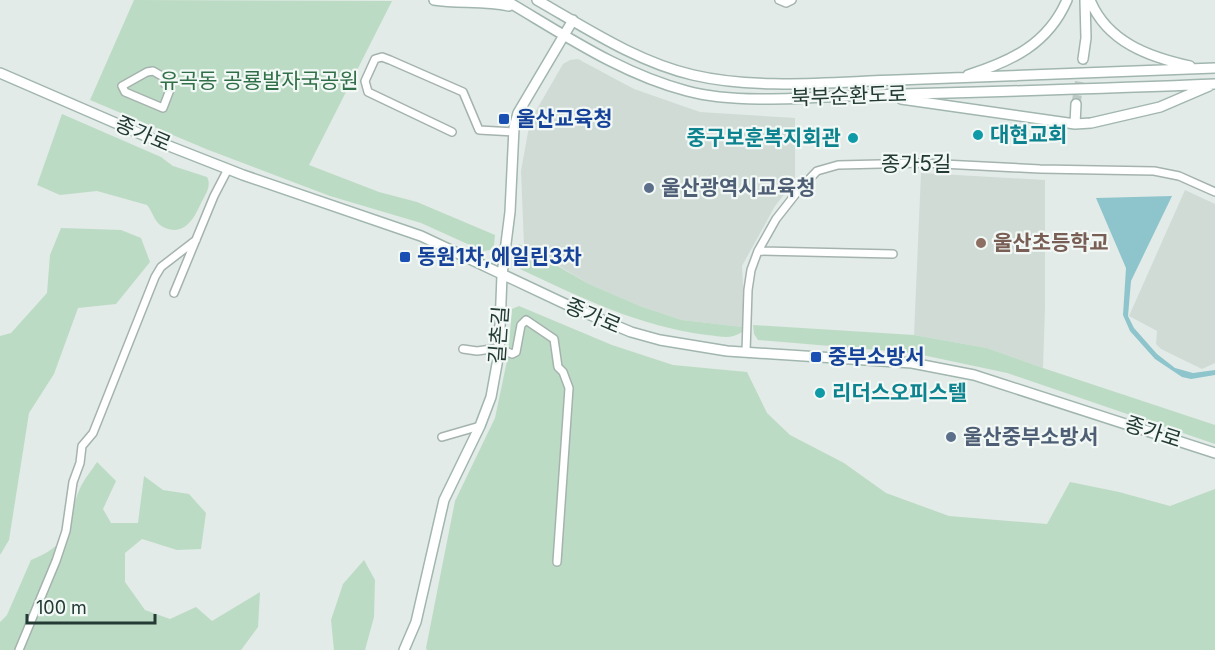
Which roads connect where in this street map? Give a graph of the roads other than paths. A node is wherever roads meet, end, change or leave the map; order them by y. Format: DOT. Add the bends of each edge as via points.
graph roads {
  1 [pos="434,0"];
  2 [pos="505,0"];
  3 [pos="537,0"];
  4 [pos="779,0"];
  5 [pos="792,0"];
  6 [pos="1067,0"];
  7 [pos="1085,0"];
  8 [pos="1090,0"];
  9 [pos="523,10"];
  10 [pos="573,20"];
  11 [pos="564,35"];
  12 [pos="1083,59"];
  13 [pos="1215,68"];
  14 [pos="1202,69"];
  15 [pos="0,73"];
  16 [pos="955,78"];
  17 [pos="1215,84"];
  18 [pos="125,92"];
  19 [pos="873,95"];
  20 [pos="1076,104"];
  21 [pos="465,116"];
  22 [pos="475,120"];
  23 [pos="1075,124"];
  24 [pos="452,132"];
  25 [pos="513,132"];
  26 [pos="228,169"];
  27 [pos="1215,192"];
  28 [pos="196,240"];
  29 [pos="758,251"];
  30 [pos="893,254"];
  31 [pos="502,275"];
  32 [pos="174,293"];
  33 [pos="499,348"];
  34 [pos="464,349"];
  35 [pos="746,352"];
  36 [pos="480,426"];
  37 [pos="442,437"];
  38 [pos="1215,453"];
  39 [pos="557,562"];
  40 [pos="19,650"];
  41 [pos="404,650"];
  1 -- 9 [label="main road" via="494,2"];
  2 -- 9 [label="main road, 북부순환도로"];
  3 -- 10 [label="main road, 북부순환도로"];
  4 -- 5 [label="street"];
  6 -- 16 [label="main road" via="1049,31 1036,44 997,64"];
  7 -- 12 [label="main road"];
  8 -- 14 [label="main road" via="1106,27 1124,42"];
  9 -- 11 [label="main road, 북부순환도로"];
  10 -- 11 [label="main road, 길촌길"];
  10 -- 16 [label="main road, 북부순환도로" via="665,66 722,80 792,83"];
  11 -- 19 [label="main road, 북부순환도로" via="624,67 689,92 750,98"];
  11 -- 25 [label="main road, 길촌길" via="518,113"];
  13 -- 14 [label="main road, 북부순환도로"];
  14 -- 16 [label="main road, 북부순환도로"];
  15 -- 26 [label="main road, 종가로"];
  17 -- 19 [label="main road, 북부순환도로"];
  17 -- 23 [label="main road" via="1160,106"];
  18 -- 18 [label="street" via="122,86 153,71 167,79 165,84 171,87 163,108"];
  19 -- 23 [label="main road"];
  20 -- 23 [label="main road"];
  21 -- 22 [label="street"];
  22 -- 24 [label="street" via="463,92 390,60 375,59 365,81 368,92"];
  22 -- 25 [label="street" via="479,130"];
  25 -- 31 [label="main road, 길촌길" via="510,212"];
  26 -- 28 [label="street"];
  26 -- 31 [label="main road, 종가로" via="421,236"];
  27 -- 29 [label="street, 종가5길" via="1179,176 1154,171 923,163 838,165 817,171 798,191"];
  28 -- 32 [label="street"];
  28 -- 40 [label="street" via="158,272 93,433 82,446 66,531"];
  29 -- 30 [label="street"];
  29 -- 35 [label="street, 종가5길" via="748,290"];
  31 -- 33 [label="main road, 길촌길"];
  31 -- 35 [label="main road, 종가로" via="631,332 697,347"];
  33 -- 34 [label="street"];
  33 -- 36 [label="main road, 길촌길" via="491,397"];
  33 -- 39 [label="street" via="516,352 521,325 530,321 554,339 558,367 569,388"];
  35 -- 38 [label="main road, 종가로" via="934,366 974,375"];
  36 -- 37 [label="street"];
  36 -- 41 [label="main road, 길촌길" via="444,500 416,622"];
}
